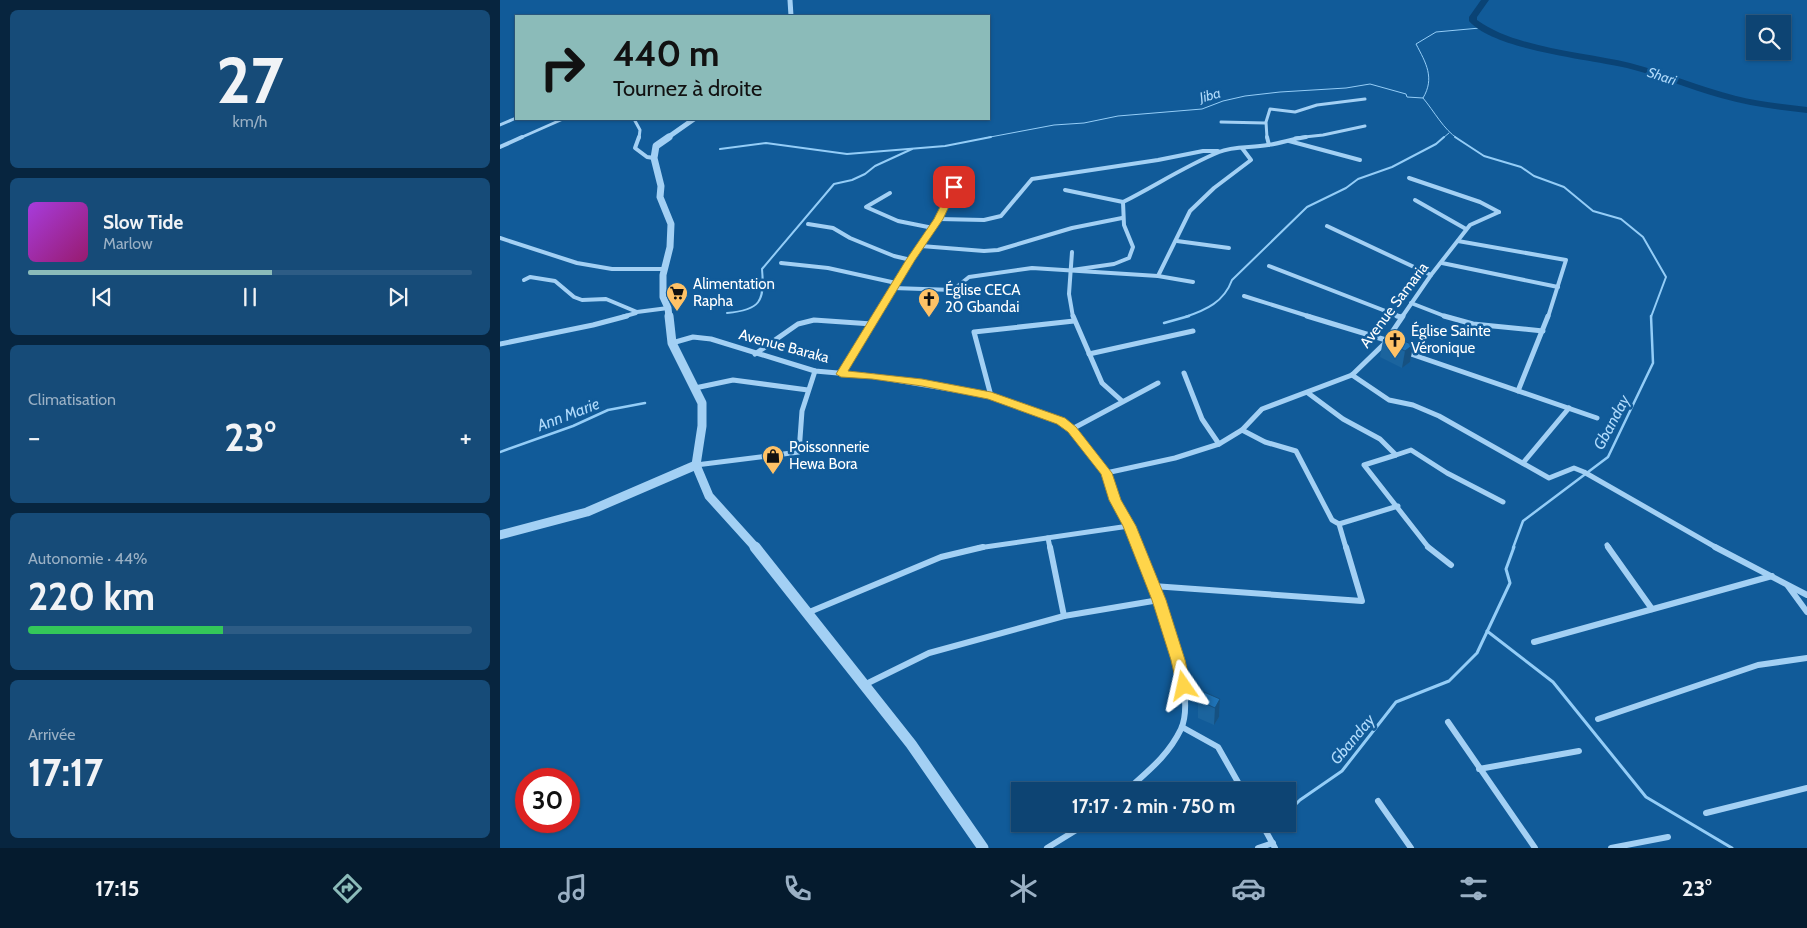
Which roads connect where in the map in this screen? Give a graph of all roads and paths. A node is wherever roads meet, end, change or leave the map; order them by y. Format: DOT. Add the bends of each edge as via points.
graph roads {
  1 [pos="790,0"];
  2 [pos="791,15"];
  3 [pos="1365,99"];
  4 [pos="515,118"];
  5 [pos="561,120"];
  6 [pos="635,120"];
  7 [pos="693,120"];
  8 [pos="1221,122"];
  9 [pos="1265,124"];
  10 [pos="500,125"];
  11 [pos="1365,126"];
  12 [pos="1286,140"];
  13 [pos="1269,145"];
  14 [pos="500,147"];
  15 [pos="1242,148"];
  16 [pos="1221,151"];
  17 [pos="654,158"];
  18 [pos="1360,160"];
  19 [pos="1409,178"];
  20 [pos="954,187"];
  21 [pos="1065,190"];
  22 [pos="890,193"];
  23 [pos="1415,200"];
  24 [pos="1123,202"];
  25 [pos="1122,218"];
  26 [pos="939,219"];
  27 [pos="808,224"];
  28 [pos="1327,226"];
  29 [pos="933,228"];
  30 [pos="1466,229"];
  31 [pos="500,238"];
  32 [pos="1177,241"];
  33 [pos="1458,241"];
  34 [pos="920,246"];
  35 [pos="1229,248"];
  36 [pos="1072,252"];
  37 [pos="911,260"];
  38 [pos="781,263"];
  39 [pos="1442,263"];
  40 [pos="1269,266"];
  41 [pos="664,269"];
  42 [pos="1072,270"];
  43 [pos="1431,274"];
  44 [pos="1158,276"];
  45 [pos="524,280"];
  46 [pos="1193,282"];
  47 [pos="895,285"];
  48 [pos="1558,288"];
  49 [pos="1244,296"];
  50 [pos="1411,303"];
  51 [pos="668,308"];
  52 [pos="636,312"];
  53 [pos="1401,317"];
  54 [pos="1074,322"];
  55 [pos="872,324"];
  56 [pos="1193,331"];
  57 [pos="1543,332"];
  58 [pos="1385,342"];
  59 [pos="672,343"];
  60 [pos="500,344"];
  61 [pos="1393,347"];
  62 [pos="1402,350"];
  63 [pos="755,354"];
  64 [pos="1089,354"];
  65 [pos="815,371"];
  66 [pos="1184,373"];
  67 [pos="841,374"];
  68 [pos="1352,374"];
  69 [pos="1158,383"];
  70 [pos="695,388"];
  71 [pos="808,390"];
  72 [pos="1518,391"];
  73 [pos="1308,393"];
  74 [pos="991,396"];
  75 [pos="1122,401"];
  76 [pos="1569,408"];
  77 [pos="1597,418"];
  78 [pos="1072,429"];
  79 [pos="1242,430"];
  80 [pos="1218,444"];
  81 [pos="1396,455"];
  82 [pos="1523,463"];
  83 [pos="696,465"];
  84 [pos="1106,473"];
  85 [pos="1503,502"];
  86 [pos="1398,506"];
  87 [pos="1339,524"];
  88 [pos="1129,526"];
  89 [pos="500,534"];
  90 [pos="1048,538"];
  91 [pos="1607,545"];
  92 [pos="1451,565"];
  93 [pos="1772,576"];
  94 [pos="1786,583"];
  95 [pos="1153,586"];
  96 [pos="1807,595"];
  97 [pos="1159,600"];
  98 [pos="1652,609"];
  99 [pos="1807,612"];
  100 [pos="807,613"];
  101 [pos="1064,616"];
  102 [pos="1534,642"];
  103 [pos="1807,658"];
  104 [pos="864,685"];
  105 [pos="1598,719"];
  106 [pos="1448,722"];
  107 [pos="1182,727"];
  108 [pos="1578,751"];
  109 [pos="1479,769"];
  110 [pos="1136,782"];
  111 [pos="1238,782"];
  112 [pos="1807,788"];
  113 [pos="1378,801"];
  114 [pos="1706,813"];
  115 [pos="1073,832"];
  116 [pos="1266,832"];
  117 [pos="1668,837"];
  118 [pos="1274,846"];
  119 [pos="983,848"];
  120 [pos="1047,848"];
  121 [pos="1258,848"];
  122 [pos="1411,848"];
  123 [pos="1535,848"];
  124 [pos="1611,848"];
  1 -- 2 [label="street"];
  3 -- 9 [label="street" via="1317,105 1295,112 1270,110"];
  4 -- 10 [label="street"];
  5 -- 14 [label="street"];
  6 -- 17 [label="street" via="641,127 636,148"];
  7 -- 17 [label="street" via="656,146"];
  8 -- 9 [label="street"];
  9 -- 13 [label="street"];
  11 -- 12 [label="street"];
  12 -- 13 [label="street"];
  12 -- 18 [label="street"];
  13 -- 15 [label="street"];
  15 -- 16 [label="street"];
  15 -- 32 [label="street" via="1251,160 1190,211"];
  16 -- 24 [label="street" via="1179,170"];
  16 -- 26 [label="street" via="1203,151 1032,179 1001,216 984,220"];
  17 -- 41 [label="street" via="661,186 660,198 671,224 670,247"];
  19 -- 30 [label="street, Avenue Samaria" via="1480,202 1498,212"];
  20 -- 26 [label="street"];
  21 -- 24 [label="street"];
  22 -- 29 [label="street" via="866,207 903,224"];
  23 -- 30 [label="street"];
  24 -- 25 [label="street"];
  25 -- 34 [label="street" via="1072,228 998,250"];
  25 -- 42 [label="street" via="1124,231 1133,247 1129,258 1114,264"];
  26 -- 29 [label="street"];
  27 -- 37 [label="street" via="833,228 850,238"];
  28 -- 43 [label="street"];
  29 -- 34 [label="street"];
  30 -- 33 [label="street, Avenue Samaria"];
  31 -- 41 [label="street" via="577,263 612,269"];
  32 -- 35 [label="street"];
  32 -- 44 [label="street"];
  33 -- 39 [label="street, Avenue Samaria"];
  33 -- 48 [label="street" via="1566,260"];
  34 -- 37 [label="street"];
  36 -- 42 [label="street"];
  37 -- 47 [label="street"];
  38 -- 47 [label="street" via="828,268"];
  39 -- 43 [label="street, Avenue Samaria"];
  39 -- 48 [label="street"];
  40 -- 53 [label="street"];
  41 -- 51 [label="street" via="663,297"];
  42 -- 44 [label="street"];
  42 -- 47 [label="street" via="1032,268 969,276 953,290"];
  42 -- 54 [label="street" via="1069,294"];
  43 -- 50 [label="street, Avenue Samaria"];
  44 -- 46 [label="street"];
  45 -- 52 [label="street" via="530,277 555,281 574,297 606,299"];
  47 -- 55 [label="street"];
  48 -- 57 [label="street"];
  49 -- 58 [label="street"];
  50 -- 53 [label="street, Avenue Samaria"];
  50 -- 57 [label="street" via="1474,324"];
  51 -- 52 [label="street"];
  51 -- 59 [label="street"];
  52 -- 60 [label="street" via="593,325"];
  53 -- 58 [label="street, Avenue Samaria"];
  54 -- 64 [label="street"];
  54 -- 74 [label="street" via="974,332"];
  55 -- 63 [label="street" via="814,320 798,324"];
  55 -- 67 [label="street"];
  56 -- 64 [label="street"];
  57 -- 72 [label="street"];
  58 -- 61 [label="street"];
  58 -- 68 [label="street, Avenue Samaria"];
  59 -- 63 [label="street, Avenue Baraka" via="693,337 711,339"];
  59 -- 70 [label="street"];
  62 -- 72 [label="street"];
  63 -- 65 [label="street, Avenue Baraka"];
  64 -- 75 [label="street" via="1102,383"];
  65 -- 67 [label="street, Avenue Baraka"];
  65 -- 71 [label="street"];
  66 -- 80 [label="street" via="1202,419"];
  67 -- 74 [label="street, Avenue Baraka" via="922,383"];
  68 -- 73 [label="street, Avenue Samaria"];
  68 -- 82 [label="street" via="1389,400 1413,404 1439,416"];
  69 -- 75 [label="street"];
  70 -- 71 [label="street" via="733,380"];
  70 -- 83 [label="street" via="702,403"];
  71 -- 83 [label="street" via="798,429 799,452"];
  72 -- 76 [label="street"];
  73 -- 79 [label="street, Avenue Samaria" via="1262,409"];
  73 -- 81 [label="street" via="1343,419 1380,439"];
  74 -- 78 [label="street, Avenue Baraka" via="1061,421"];
  75 -- 78 [label="street"];
  76 -- 77 [label="street"];
  76 -- 82 [label="street"];
  78 -- 84 [label="street, Avenue Baraka"];
  79 -- 80 [label="street, Avenue Samaria"];
  79 -- 87 [label="street" via="1265,442 1296,451 1332,520"];
  80 -- 84 [label="street, Avenue Samaria" via="1175,458"];
  81 -- 85 [label="street" via="1411,450"];
  81 -- 86 [label="street" via="1364,464"];
  82 -- 93 [label="street" via="1549,478 1574,468 1587,473 1709,544"];
  83 -- 89 [label="street" via="590,511"];
  83 -- 100 [label="street" via="710,496"];
  84 -- 88 [label="street, Avenue Baraka"];
  86 -- 87 [label="street"];
  86 -- 92 [label="street" via="1432,552"];
  87 -- 95 [label="street" via="1362,601"];
  88 -- 90 [label="street"];
  88 -- 95 [label="street, Avenue Baraka"];
  90 -- 100 [label="street" via="992,545 941,557"];
  90 -- 101 [label="street"];
  91 -- 98 [label="street"];
  93 -- 94 [label="street"];
  93 -- 98 [label="street"];
  94 -- 96 [label="street"];
  94 -- 99 [label="street"];
  95 -- 97 [label="street, Avenue Baraka"];
  97 -- 101 [label="street"];
  97 -- 107 [label="street, Avenue Baraka" via="1178,660 1186,700"];
  98 -- 102 [label="street"];
  100 -- 104 [label="street"];
  101 -- 104 [label="street" via="929,653"];
  103 -- 105 [label="street" via="1758,665"];
  104 -- 119 [label="street" via="911,744"];
  106 -- 109 [label="street"];
  107 -- 110 [label="street, Avenue Baraka" via="1168,754"];
  107 -- 111 [label="street" via="1218,747"];
  108 -- 109 [label="street"];
  109 -- 123 [label="street"];
  112 -- 114 [label="street"];
  113 -- 122 [label="street"];
  115 -- 120 [label="street"];
  116 -- 118 [label="street"];
  117 -- 124 [label="street"];
  118 -- 121 [label="street"];
}
